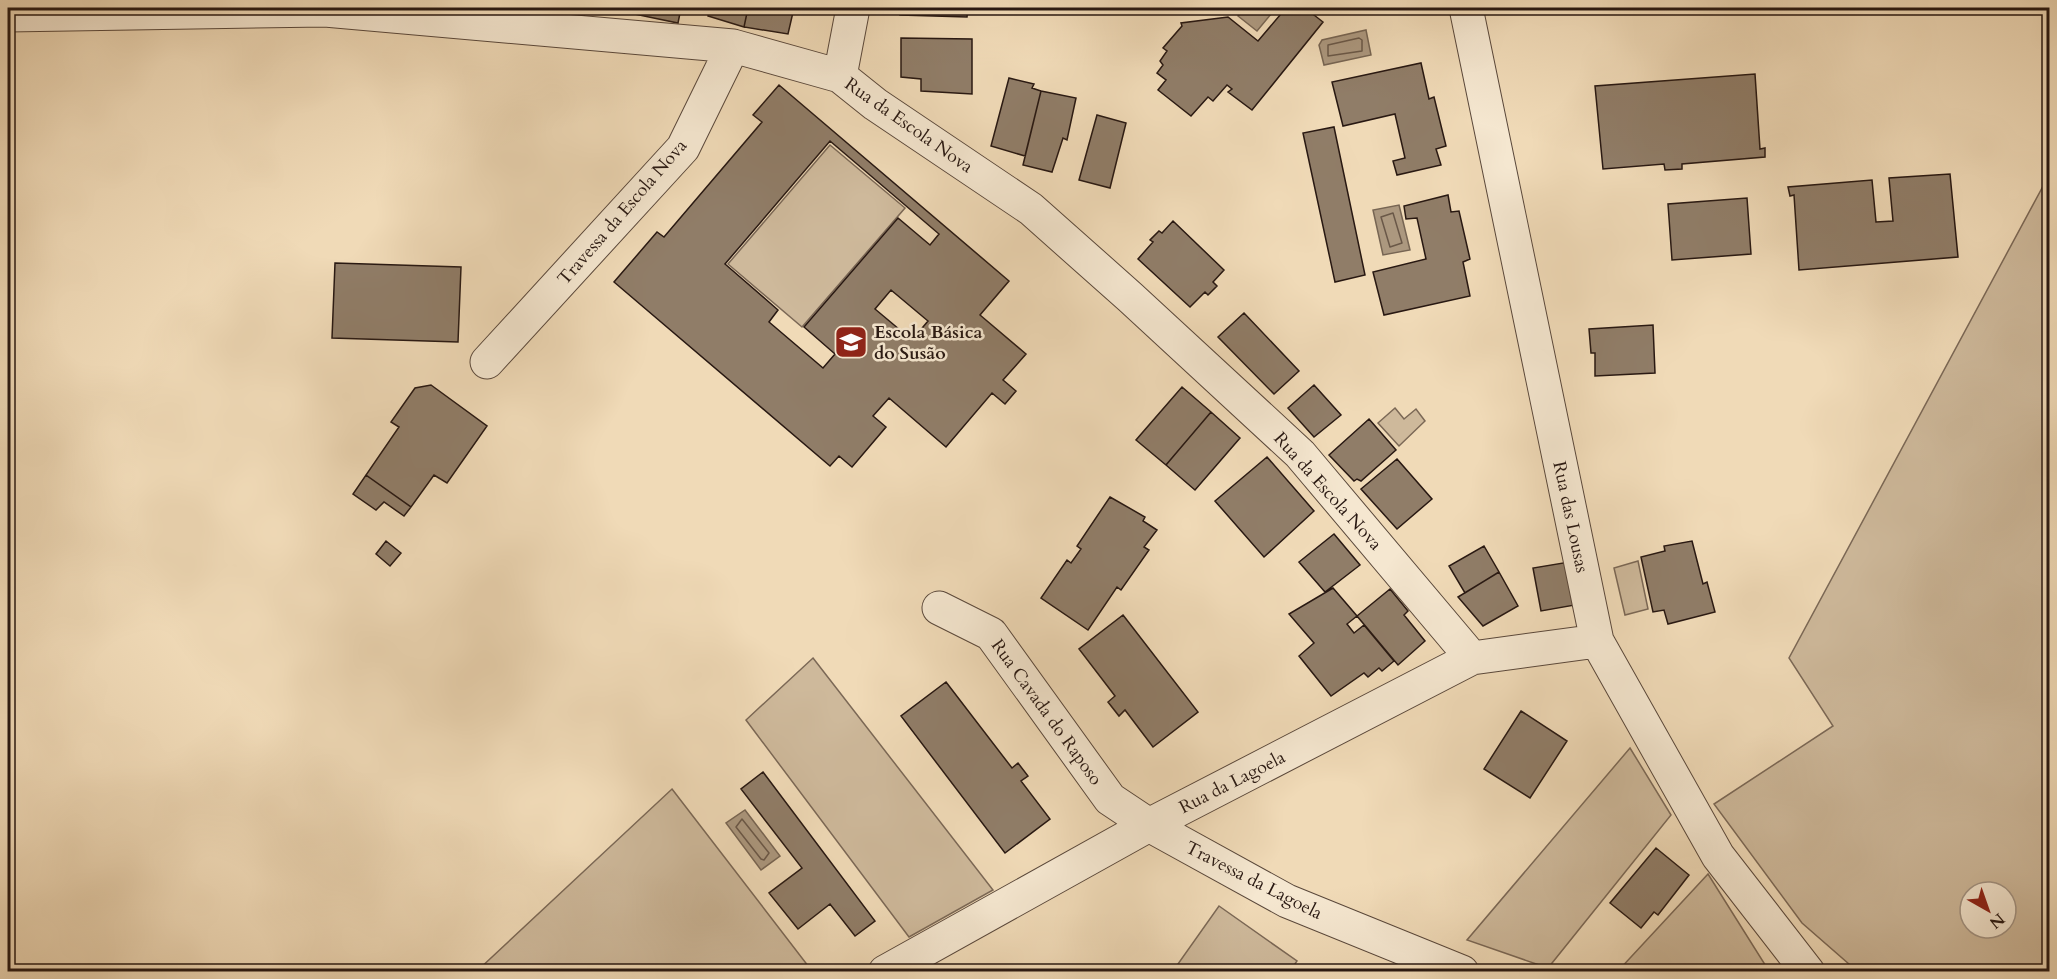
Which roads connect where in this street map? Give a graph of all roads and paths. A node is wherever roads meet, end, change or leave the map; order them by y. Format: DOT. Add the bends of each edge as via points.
graph roads {
  1 [pos="854,8"];
  2 [pos="1466,8"];
  3 [pos="8,15"];
  4 [pos="733,46"];
  5 [pos="840,76"];
  6 [pos="487,362"];
  7 [pos="939,608"];
  8 [pos="1597,641"];
  9 [pos="1472,658"];
  10 [pos="1149,825"];
  11 [pos="885,972"];
  12 [pos="1462,972"];
  13 [pos="1808,972"];
  1 -- 5 [label="street"];
  2 -- 8 [label="street, Rua das Lousas"];
  3 -- 4 [label="street, Rua da Escola Nova" via="325,10"];
  4 -- 5 [label="street, Rua da Escola Nova"];
  4 -- 6 [label="street, Travessa da Escola Nova" via="683,148"];
  5 -- 9 [label="street, Rua da Escola Nova" via="1031,209 1147,313 1300,454"];
  7 -- 10 [label="street, Rua Cavada do Raposo" via="991,634 1110,799"];
  8 -- 9 [label="street, Rua da Lagoela"];
  8 -- 13 [label="street, Rua das Lousas" via="1718,856"];
  9 -- 10 [label="street, Rua da Lagoela"];
  10 -- 11 [label="street, Rua da Lagoela"];
  10 -- 12 [label="street, Travessa da Lagoela" via="1287,901"];
}
